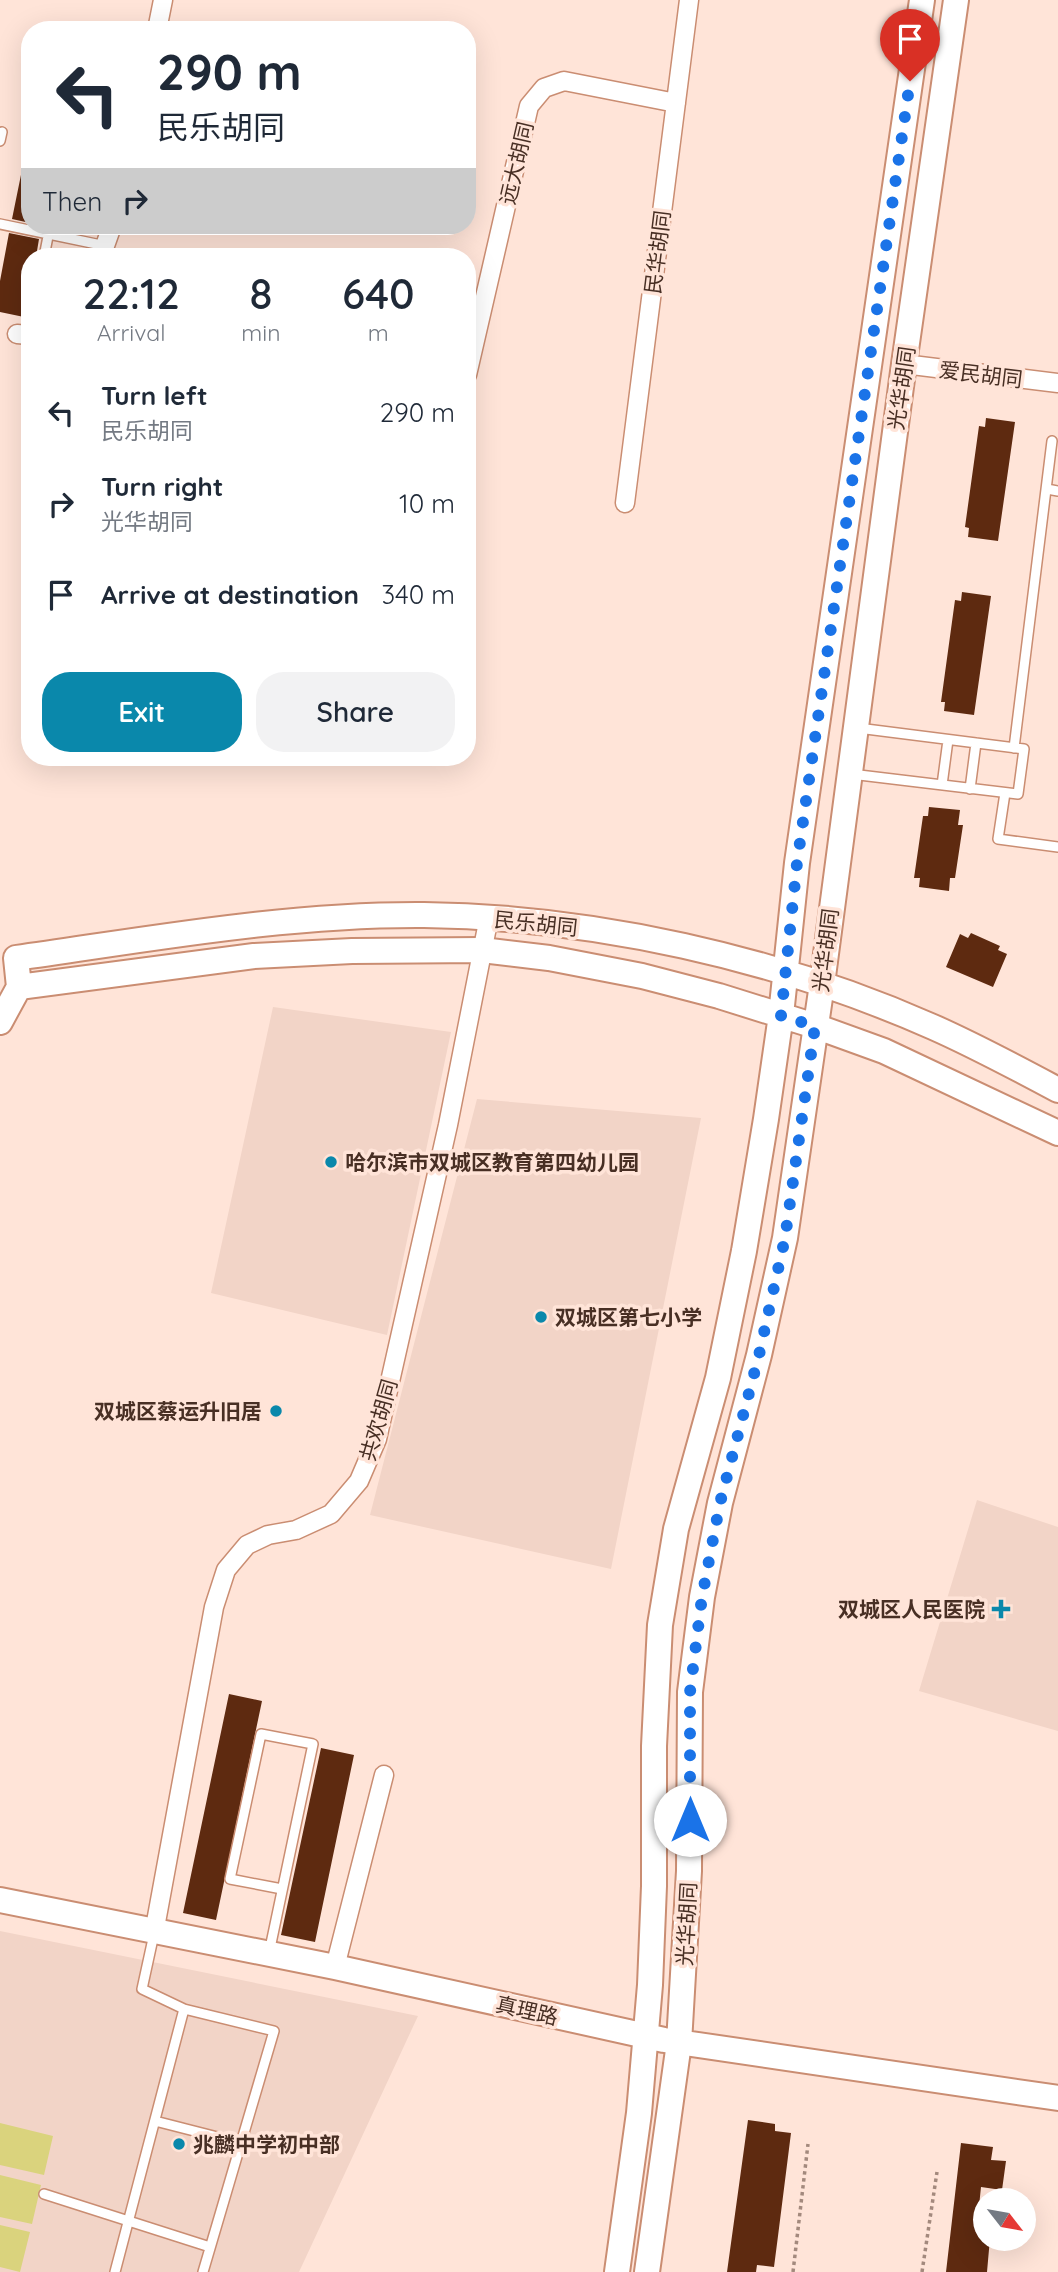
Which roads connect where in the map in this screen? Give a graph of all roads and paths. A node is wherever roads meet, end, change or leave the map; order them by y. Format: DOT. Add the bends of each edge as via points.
graph roads {
  1 [pos="163,0"];
  2 [pos="689,0"];
  3 [pos="922,0"];
  4 [pos="956,0"];
  5 [pos="159,21"];
  6 [pos="676,103"];
  7 [pos="0,224"];
  8 [pos="21,227"];
  9 [pos="62,235"];
  10 [pos="96,248"];
  11 [pos="476,336"];
  12 [pos="904,364"];
  13 [pos="1058,383"];
  14 [pos="1052,441"];
  15 [pos="1046,489"];
  16 [pos="1058,491"];
  17 [pos="625,503"];
  18 [pos="857,728"];
  19 [pos="948,740"];
  20 [pos="976,743"];
  21 [pos="1014,748"];
  22 [pos="850,774"];
  23 [pos="942,785"];
  24 [pos="970,789"];
  25 [pos="1005,793"];
  26 [pos="1058,847"];
  27 [pos="489,917"];
  28 [pos="482,950"];
  29 [pos="786,973"];
  30 [pos="821,985"];
  31 [pos="19,987"];
  32 [pos="781,1016"];
  33 [pos="0,1021"];
  34 [pos="815,1026"];
  35 [pos="1058,1090"];
  36 [pos="1058,1133"];
  37 [pos="384,1775"];
  38 [pos="282,1889"];
  39 [pos="0,1900"];
  40 [pos="154,1933"];
  41 [pos="269,1955"];
  42 [pos="335,1967"];
  43 [pos="184,2009"];
  44 [pos="645,2036"];
  45 [pos="679,2043"];
  46 [pos="1058,2098"];
  47 [pos="155,2120"];
  48 [pos="241,2143"];
  49 [pos="808,2144"];
  50 [pos="937,2172"];
  51 [pos="44,2194"];
  52 [pos="129,2221"];
  53 [pos="210,2247"];
  54 [pos="115,2272"];
  55 [pos="203,2272"];
  56 [pos="617,2272"];
  57 [pos="647,2272"];
  58 [pos="793,2272"];
  59 [pos="922,2272"];
  1 -- 5 [label="street"];
  2 -- 6 [label="street, 民华胡同"];
  3 -- 29 [label="main road, 光华胡同" via="797,863"];
  4 -- 12 [label="main road, 光华胡同"];
  6 -- 11 [label="street, 远大胡同" via="564,81 544,88 529,106"];
  6 -- 17 [label="street, 民华胡同"];
  7 -- 8 [label="lane"];
  9 -- 10 [label="lane"];
  12 -- 13 [label="street, 爱民胡同"];
  12 -- 18 [label="main road, 光华胡同"];
  14 -- 15 [label="lane"];
  15 -- 16 [label="lane"];
  15 -- 21 [label="lane"];
  18 -- 19 [label="lane"];
  18 -- 22 [label="main road, 光华胡同"];
  19 -- 20 [label="lane"];
  19 -- 23 [label="lane"];
  20 -- 21 [label="lane"];
  20 -- 24 [label="lane"];
  21 -- 25 [label="lane" via="1024,749 1018,794"];
  22 -- 23 [label="lane"];
  22 -- 30 [label="main road, 光华胡同"];
  23 -- 24 [label="lane"];
  24 -- 25 [label="lane"];
  25 -- 26 [label="lane" via="998,839"];
  27 -- 28 [label="street, 共欢胡同"];
  27 -- 29 [label="main road, 民乐胡同" via="656,940"];
  27 -- 31 [label="main road, 民乐胡同" via="422,915 264,924 16,958"];
  28 -- 31 [label="main road, 民乐胡同" via="254,956"];
  28 -- 32 [label="main road, 民乐胡同" via="642,976"];
  28 -- 40 [label="street, 共欢胡同" via="448,1125 377,1438 359,1481 331,1514 247,1545 226,1570 214,1607"];
  29 -- 30 [label="main road, 民乐胡同"];
  29 -- 32 [label="main road, 光华胡同"];
  30 -- 34 [label="main road, 光华胡同"];
  30 -- 35 [label="main road, 民乐胡同" via="931,1026"];
  31 -- 33 [label="main road, 民乐胡同"];
  32 -- 34 [label="main road, 民乐胡同"];
  32 -- 44 [label="main road, 光华胡同" via="744,1251 718,1378 677,1529 660,1625 654,1899"];
  34 -- 36 [label="main road, 民乐胡同" via="884,1051"];
  34 -- 45 [label="main road, 光华胡同" via="785,1238 720,1503 702,1597 690,1692 690,1871"];
  37 -- 42 [label="street"];
  38 -- 38 [label="lane" via="313,1744 261,1734 230,1879"];
  38 -- 41 [label="lane"];
  39 -- 40 [label="main road, 真理路"];
  40 -- 41 [label="main road, 真理路"];
  40 -- 43 [label="lane" via="142,1989"];
  41 -- 42 [label="main road, 真理路"];
  42 -- 44 [label="main road, 真理路"];
  43 -- 47 [label="lane"];
  43 -- 48 [label="lane" via="274,2031"];
  44 -- 45 [label="main road, 真理路"];
  44 -- 56 [label="main road, 光华胡同"];
  45 -- 46 [label="main road, 真理路"];
  45 -- 57 [label="main road, 光华胡同"];
  47 -- 48 [label="lane"];
  47 -- 52 [label="lane"];
  48 -- 53 [label="lane"];
  49 -- 58 [label="path"];
  50 -- 59 [label="path"];
  51 -- 52 [label="lane"];
  52 -- 53 [label="lane"];
  52 -- 54 [label="lane"];
  53 -- 55 [label="lane"];
}
